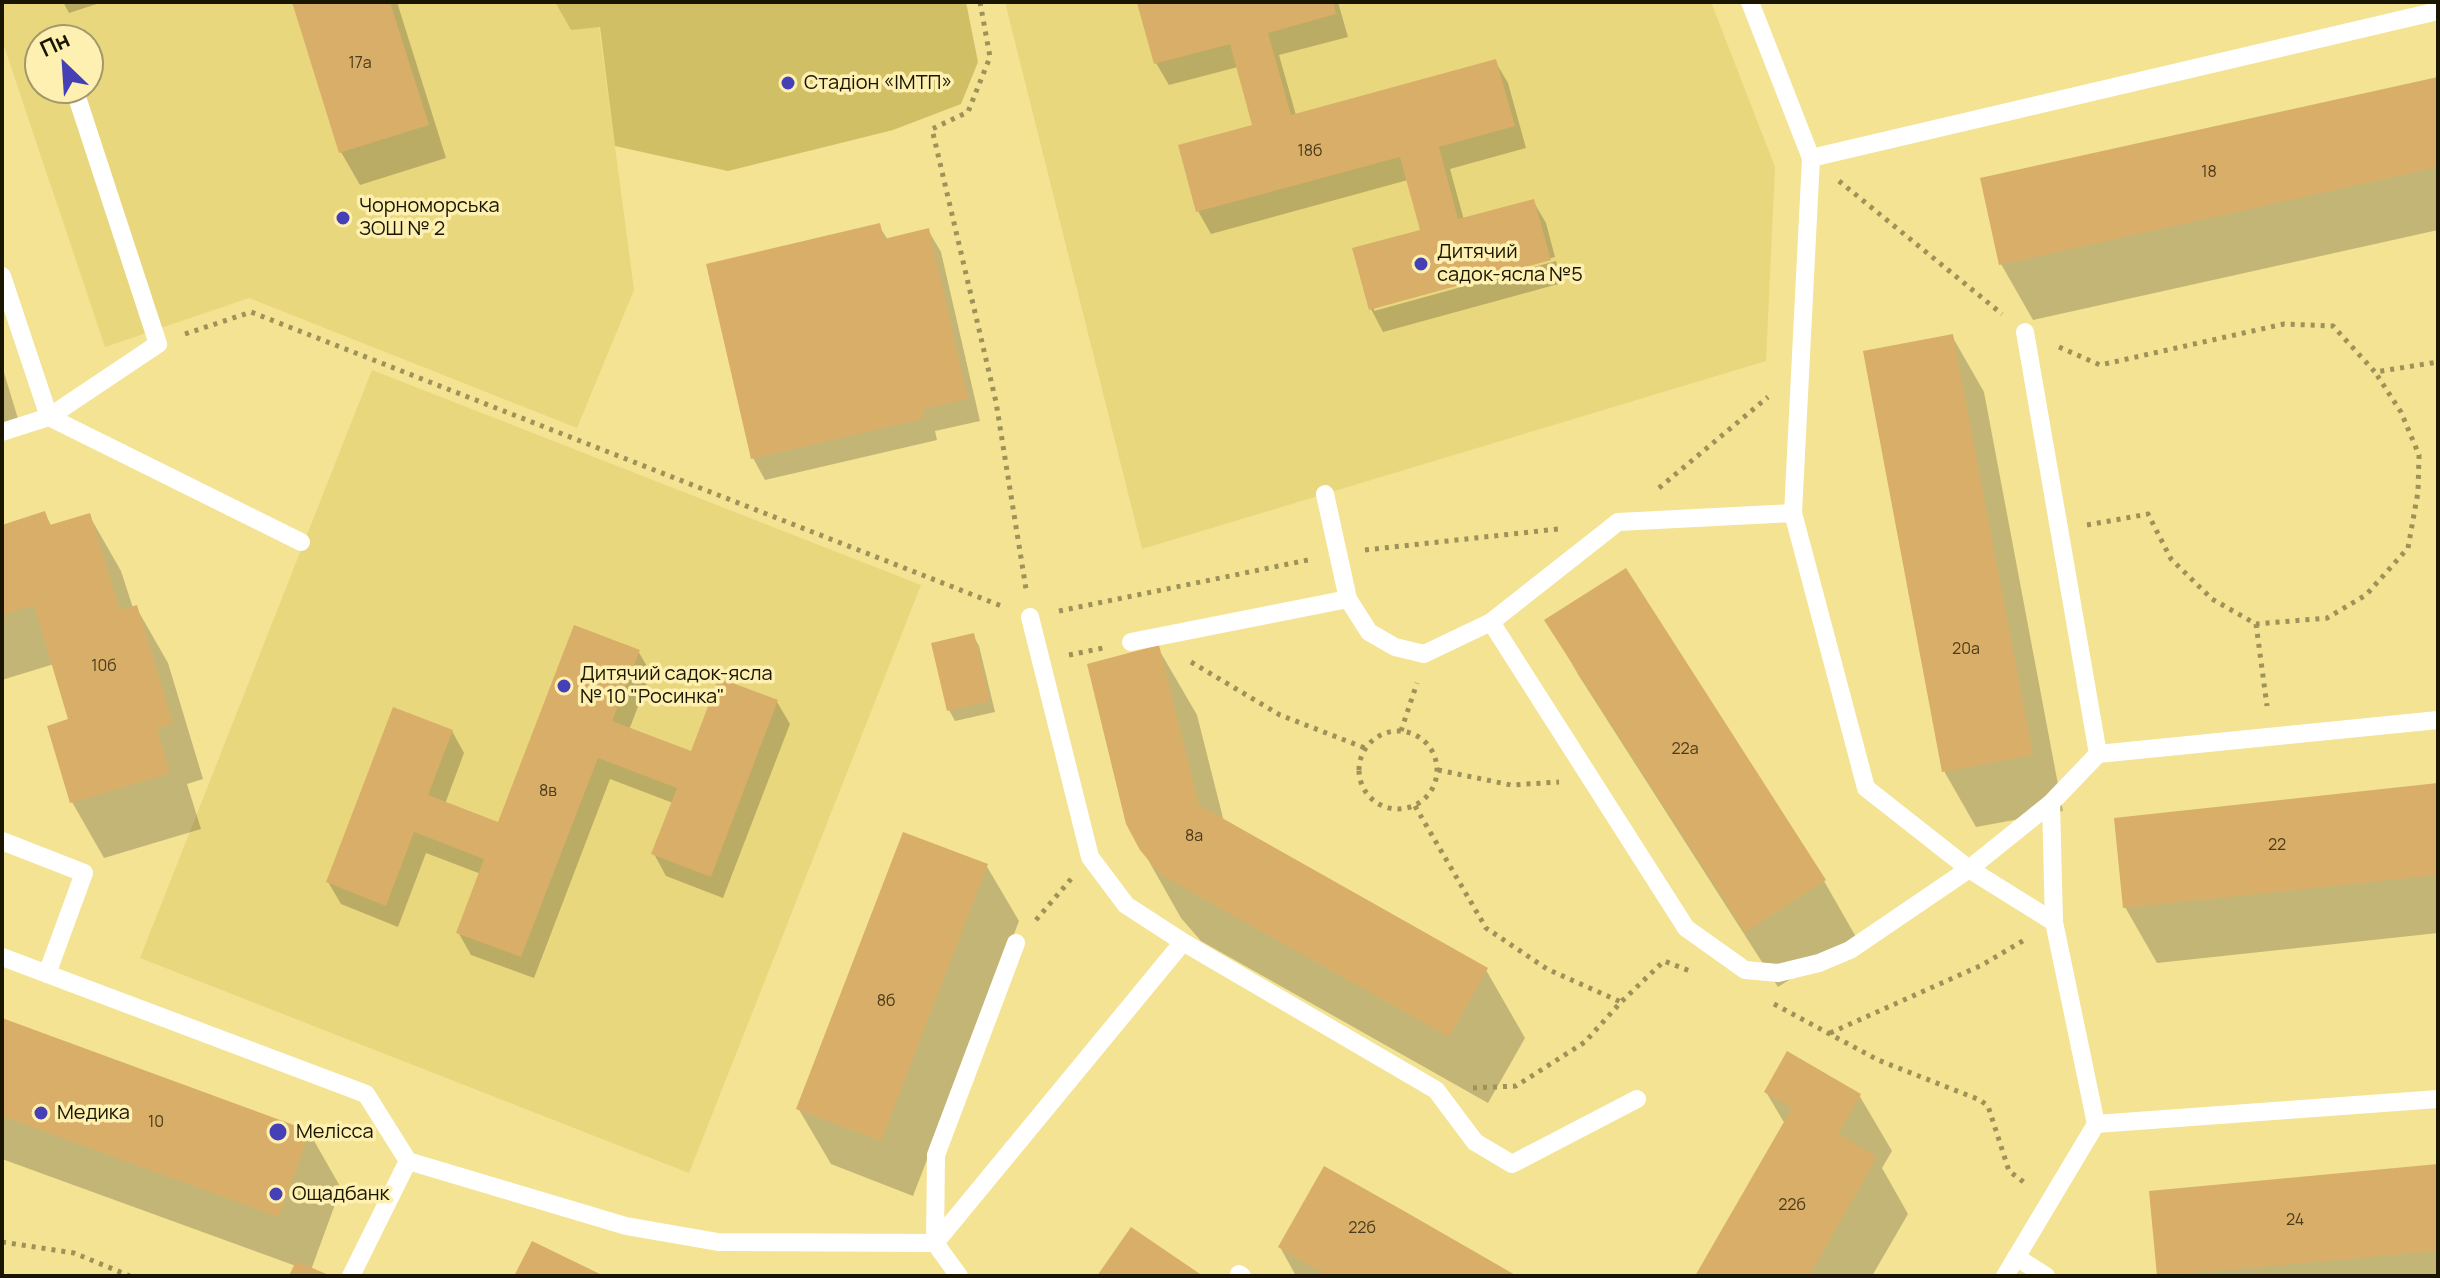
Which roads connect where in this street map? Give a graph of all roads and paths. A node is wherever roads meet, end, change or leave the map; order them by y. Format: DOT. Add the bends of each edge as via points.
graph roads {
  1 [pos="980,2"];
  2 [pos="1750,2"];
  3 [pos="2438,11"];
  4 [pos="79,104"];
  5 [pos="1811,158"];
  6 [pos="2,276"];
  7 [pos="251,312"];
  8 [pos="2025,332"];
  9 [pos="2438,362"];
  10 [pos="1800,371"];
  11 [pos="2375,372"];
  12 [pos="49,417"];
  13 [pos="2,432"];
  14 [pos="1325,494"];
  15 [pos="1793,513"];
  16 [pos="1618,522"];
  17 [pos="2059,530"];
  18 [pos="301,542"];
  19 [pos="1338,553"];
  20 [pos="1348,599"];
  21 [pos="1030,617"];
  22 [pos="1491,622"];
  23 [pos="2256,624"];
  24 [pos="1158,637"];
  25 [pos="1131,642"];
  26 [pos="1424,654"];
  27 [pos="1041,661"];
  28 [pos="2438,720"];
  29 [pos="1401,731"];
  30 [pos="2271,737"];
  31 [pos="1365,748"];
  32 [pos="2098,754"];
  33 [pos="1438,770"];
  34 [pos="1587,773"];
  35 [pos="2051,803"];
  36 [pos="1415,806"];
  37 [pos="2,841"];
  38 [pos="1090,857"];
  39 [pos="1969,869"];
  40 [pos="2054,922"];
  41 [pos="1183,942"];
  42 [pos="1016,943"];
  43 [pos="2,957"];
  44 [pos="1692,972"];
  45 [pos="1778,973"];
  46 [pos="47,974"];
  47 [pos="1621,1002"];
  48 [pos="1829,1034"];
  49 [pos="1436,1090"];
  50 [pos="1637,1099"];
  51 [pos="2438,1099"];
  52 [pos="2096,1124"];
  53 [pos="408,1161"];
  54 [pos="2049,1201"];
  55 [pos="2,1242"];
  56 [pos="935,1243"];
  57 [pos="2016,1257"];
  58 [pos="130,1276"];
  59 [pos="351,1276"];
  60 [pos="959,1276"];
  61 [pos="2005,1276"];
  62 [pos="2046,1276"];
  1 -- 21 [label="path" via="990,57 968,112 932,129 996,402"];
  2 -- 5 [label="lane"];
  3 -- 5 [label="lane"];
  4 -- 12 [label="lane" via="158,344"];
  5 -- 8 [label="path"];
  5 -- 10 [label="lane"];
  6 -- 12 [label="lane"];
  7 -- 21 [label="path"];
  8 -- 11 [label="path" via="2100,365 2284,324 2333,326"];
  8 -- 17 [label="lane"];
  9 -- 11 [label="path"];
  10 -- 15 [label="lane"];
  10 -- 16 [label="path"];
  11 -- 23 [label="path" via="2401,412 2419,455 2408,548 2366,595 2327,618"];
  12 -- 13 [label="lane"];
  12 -- 18 [label="lane"];
  14 -- 19 [label="lane"];
  15 -- 16 [label="lane"];
  15 -- 39 [label="lane" via="1866,788"];
  16 -- 19 [label="path"];
  16 -- 22 [label="lane"];
  17 -- 23 [label="path" via="2148,514 2171,559 2212,599"];
  17 -- 32 [label="lane"];
  19 -- 20 [label="lane"];
  19 -- 21 [label="path"];
  20 -- 24 [label="lane"];
  20 -- 26 [label="lane" via="1369,632 1395,647"];
  21 -- 27 [label="lane"];
  22 -- 26 [label="lane"];
  22 -- 34 [label="lane"];
  23 -- 30 [label="path"];
  24 -- 25 [label="lane"];
  24 -- 31 [label="path" via="1280,715"];
  25 -- 27 [label="path"];
  26 -- 29 [label="path"];
  27 -- 38 [label="lane"];
  28 -- 30 [label="lane"];
  29 -- 31 [label="path" via="1381,735"];
  29 -- 33 [label="path" via="1419,737 1433,751"];
  30 -- 32 [label="lane"];
  31 -- 36 [label="path" via="1358,768 1362,788 1376,803 1395,810"];
  32 -- 35 [label="lane"];
  33 -- 34 [label="path" via="1511,785 1566,781"];
  33 -- 36 [label="path" via="1432,791"];
  34 -- 45 [label="lane" via="1686,928 1745,970"];
  35 -- 39 [label="lane"];
  35 -- 40 [label="lane"];
  36 -- 47 [label="path" via="1486,928 1547,969"];
  37 -- 46 [label="lane" via="84,873"];
  38 -- 41 [label="lane" via="1126,905"];
  38 -- 42 [label="path"];
  39 -- 40 [label="lane"];
  39 -- 45 [label="lane" via="1850,950"];
  40 -- 48 [label="path" via="1982,965"];
  40 -- 52 [label="lane"];
  41 -- 49 [label="lane"];
  41 -- 56 [label="lane"];
  42 -- 56 [label="lane" via="936,1155"];
  43 -- 46 [label="lane"];
  44 -- 47 [label="path" via="1664,961"];
  45 -- 48 [label="path" via="1762,998"];
  46 -- 53 [label="lane" via="366,1094"];
  47 -- 49 [label="path" via="1585,1042 1516,1086"];
  48 -- 54 [label="path" via="1988,1106 2009,1171"];
  49 -- 50 [label="lane" via="1475,1142 1512,1164"];
  51 -- 52 [label="lane"];
  52 -- 54 [label="lane"];
  53 -- 56 [label="lane" via="626,1226 718,1242"];
  53 -- 59 [label="lane"];
  54 -- 57 [label="lane"];
  55 -- 58 [label="path" via="74,1253"];
  56 -- 60 [label="lane"];
  57 -- 61 [label="lane"];
  57 -- 62 [label="lane"];
}
